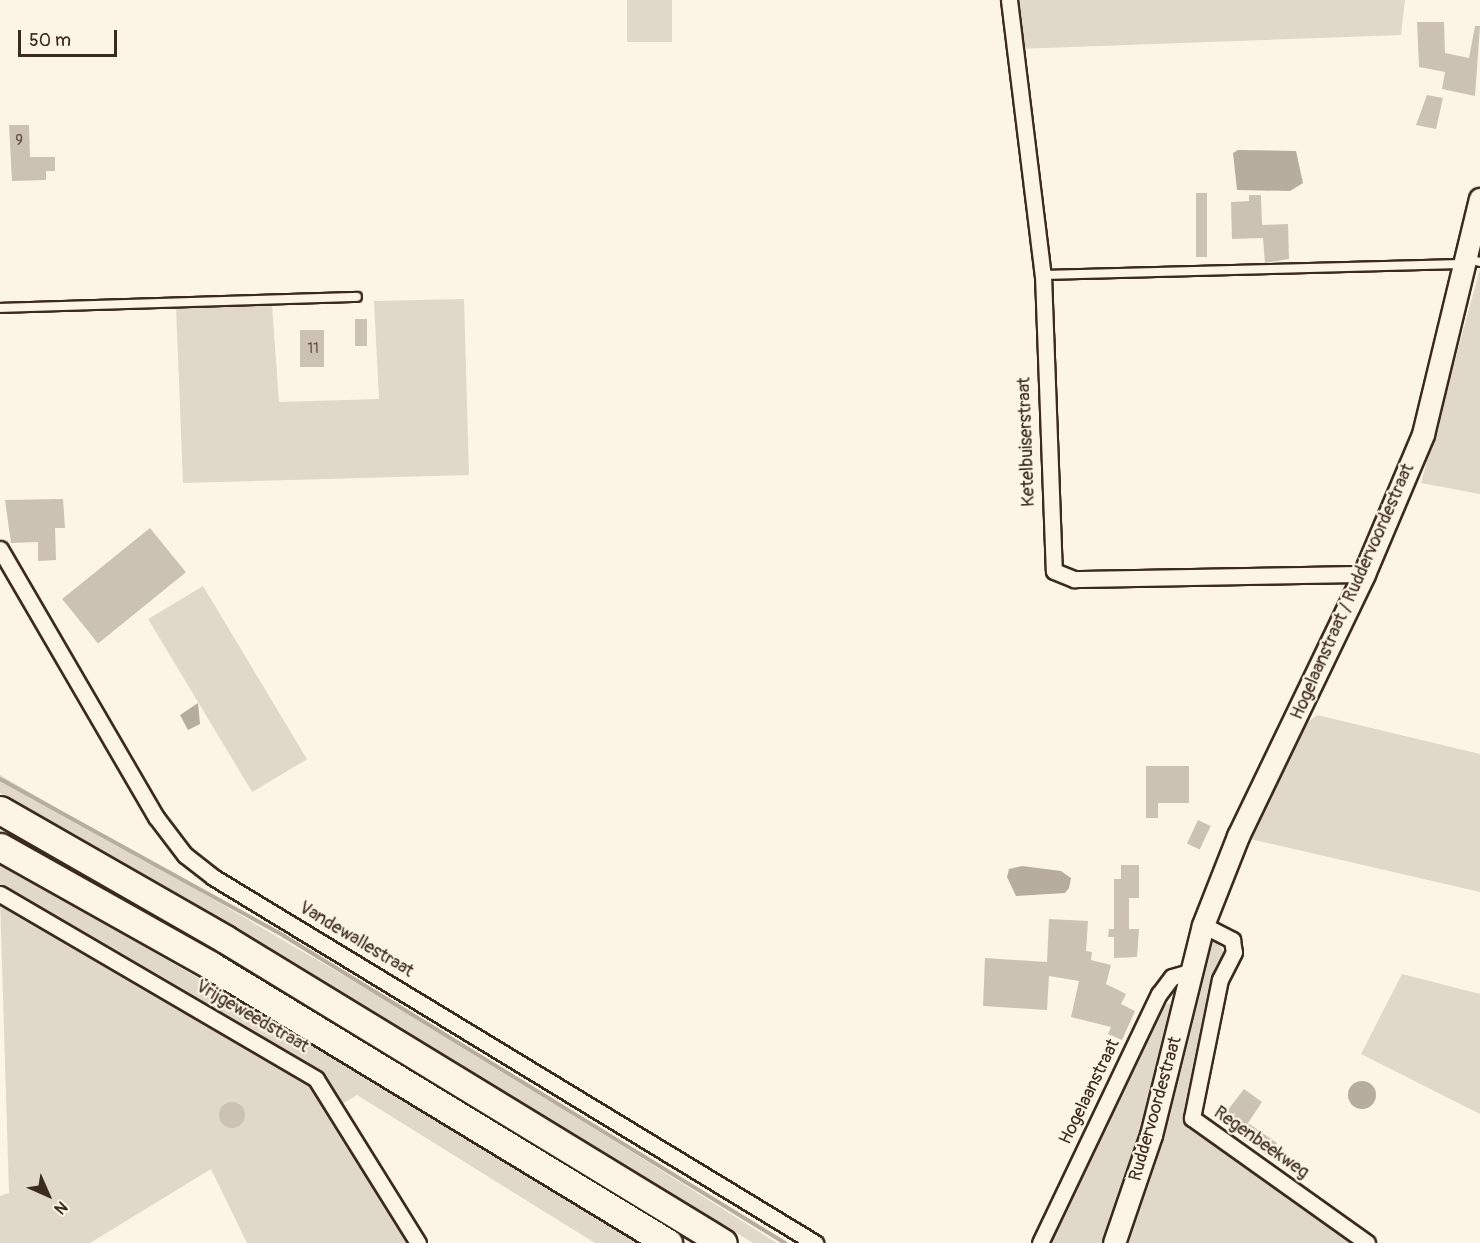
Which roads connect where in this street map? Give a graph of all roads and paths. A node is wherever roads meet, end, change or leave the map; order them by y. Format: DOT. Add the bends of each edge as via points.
graph roads {
  1 [pos="1009,0"];
  2 [pos="1480,199"];
  3 [pos="1472,262"];
  4 [pos="1043,275"];
  5 [pos="357,297"];
  6 [pos="0,308"];
  7 [pos="0,549"];
  8 [pos="1364,574"];
  9 [pos="0,810"];
  10 [pos="0,847"];
  11 [pos="0,894"];
  12 [pos="1203,925"];
  13 [pos="1190,972"];
  14 [pos="418,1243"];
  15 [pos="668,1243"];
  16 [pos="723,1243"];
  17 [pos="815,1243"];
  18 [pos="1040,1243"];
  19 [pos="1114,1243"];
  20 [pos="1367,1243"];
  1 -- 4 [label="street, Ketelbuiserstraat"];
  2 -- 3 [label="street, Hogelaanstraat / Ruddervoordestraat"];
  3 -- 4 [label="lane"];
  3 -- 8 [label="street, Hogelaanstraat / Ruddervoordestraat" via="1424,434"];
  4 -- 8 [label="street, Ketelbuiserstraat" via="1051,560 1058,575 1074,579"];
  5 -- 6 [label="lane"];
  7 -- 17 [label="street, Vandewallestraat" via="156,817 185,855 213,877"];
  8 -- 12 [label="street, Hogelaanstraat / Ruddervoordestraat" via="1238,836"];
  9 -- 16 [label="highway" via="225,939"];
  10 -- 15 [label="highway" via="210,965"];
  11 -- 14 [label="street, Vrijgeweedstraat" via="316,1079"];
  12 -- 13 [label="street, Hogelaanstraat / Ruddervoordestraat"];
  12 -- 20 [label="street, Regenbeekweg" via="1225,934 1234,952 1220,979 1192,1118"];
  13 -- 18 [label="street, Hogelaanstraat" via="1172,977 1159,994"];
  13 -- 19 [label="street, Ruddervoordestraat" via="1151,1135"];
}
